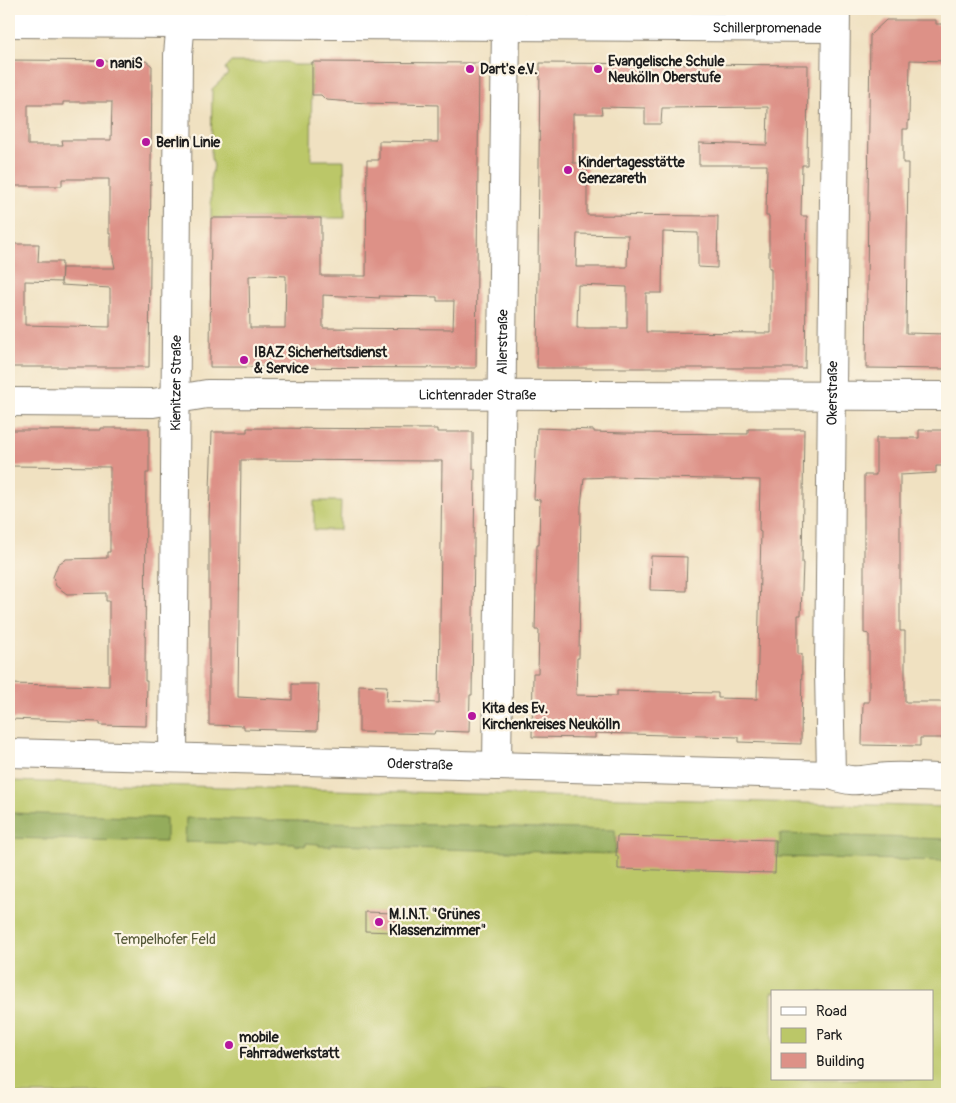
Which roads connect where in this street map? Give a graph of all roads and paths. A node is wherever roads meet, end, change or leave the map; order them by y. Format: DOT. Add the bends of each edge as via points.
graph roads {
  1 [pos="181,17"];
  2 [pos="508,18"];
  3 [pos="836,18"];
  4 [pos="9,23"];
  5 [pos="502,394"];
  6 [pos="831,396"];
  7 [pos="947,396"];
  8 [pos="176,399"];
  9 [pos="9,402"];
  10 [pos="9,753"];
  11 [pos="173,757"];
  12 [pos="498,766"];
  13 [pos="831,775"];
  14 [pos="947,778"];
  1 -- 2 [label="street, Schillerpromenade"];
  1 -- 4 [label="street, Schillerpromenade"];
  1 -- 8 [label="street, Kienitzer Straße" via="178,55"];
  2 -- 3 [label="street, Schillerpromenade"];
  2 -- 5 [label="street, Allerstraße"];
  3 -- 6 [label="street, Okerstraße"];
  5 -- 6 [label="street, Lichtenrader Straße"];
  5 -- 8 [label="street, Lichtenrader Straße" via="207,394"];
  5 -- 12 [label="street, Allerstraße"];
  6 -- 7 [label="street, Lichtenrader Straße"];
  6 -- 13 [label="street, Okerstraße"];
  8 -- 9 [label="street, Lichtenrader Straße" via="153,403"];
  8 -- 11 [label="street, Kienitzer Straße"];
  10 -- 11 [label="street, Oderstraße"];
  11 -- 12 [label="street, Oderstraße"];
  12 -- 13 [label="street, Oderstraße"];
  13 -- 14 [label="street" via="846,763 862,764 888,777"];
}
